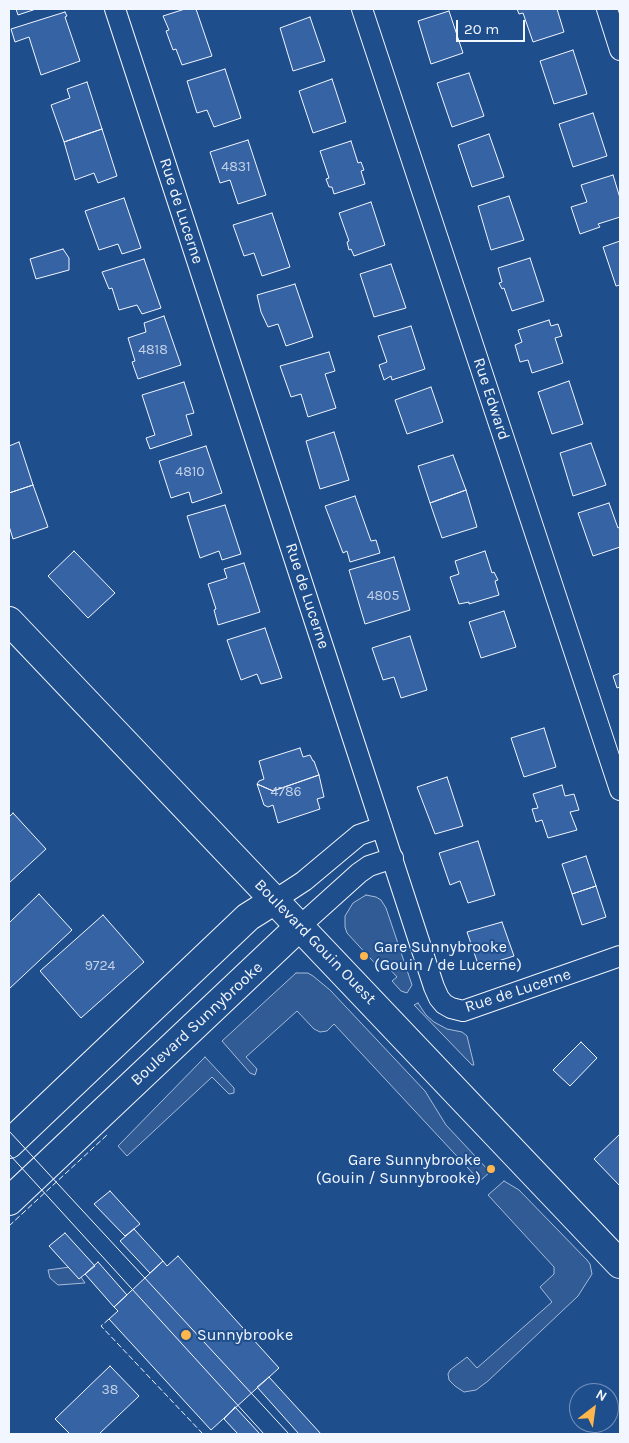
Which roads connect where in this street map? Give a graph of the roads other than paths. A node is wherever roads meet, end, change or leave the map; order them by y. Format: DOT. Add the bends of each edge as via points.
graph roads {
  1 [pos="115,9"];
  2 [pos="362,9"];
  3 [pos="607,9"];
  4 [pos="620,50"];
  5 [pos="9,621"];
  6 [pos="620,790"];
  7 [pos="382,827"];
  8 [pos="392,858"];
  9 [pos="275,900"];
  10 [pos="300,927"];
  11 [pos="620,956"];
  12 [pos="9,1144"];
  13 [pos="9,1201"];
  14 [pos="620,1264"];
  1 -- 7 [label="street, Rue de Lucerne"];
  2 -- 6 [label="street, Rue Edward"];
  3 -- 4 [label="street"];
  5 -- 9 [label="main road, Boulevard Gouin Ouest"];
  7 -- 8 [label="street, Rue de Lucerne"];
  7 -- 9 [label="street" via="359,835 304,881"];
  8 -- 10 [label="street, Boulevard Sunnybrooke" via="359,873"];
  8 -- 11 [label="street, Rue de Lucerne" via="434,987 439,998 451,1008 463,1012"];
  9 -- 10 [label="main road, Boulevard Gouin Ouest"];
  9 -- 12 [label="main road" via="248,917"];
  10 -- 13 [label="main road, Boulevard Sunnybrooke"];
  10 -- 14 [label="main road, Boulevard Gouin Ouest"];
}
